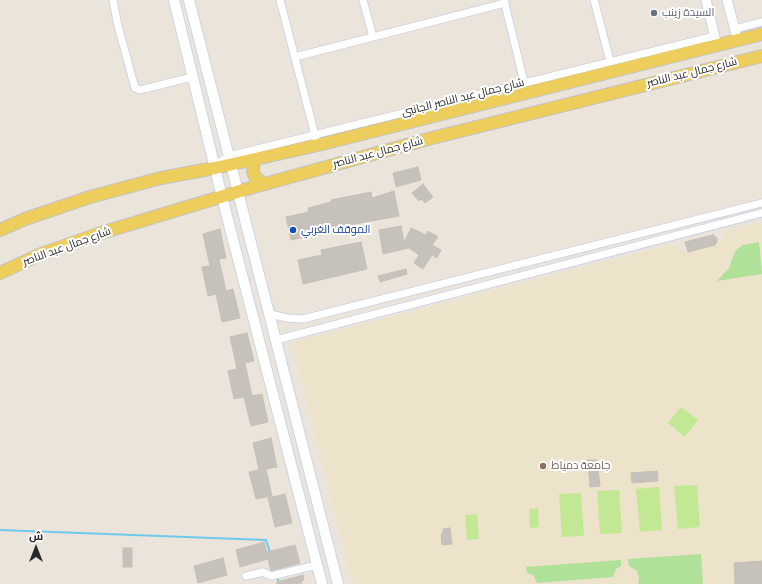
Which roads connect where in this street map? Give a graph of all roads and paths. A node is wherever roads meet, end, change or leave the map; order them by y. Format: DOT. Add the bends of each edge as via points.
graph roads {
  1 [pos="113,0"];
  2 [pos="174,0"];
  3 [pos="189,0"];
  4 [pos="280,0"];
  5 [pos="363,0"];
  6 [pos="594,0"];
  7 [pos="706,0"];
  8 [pos="727,0"];
  9 [pos="504,1"];
  10 [pos="762,22"];
  11 [pos="735,29"];
  12 [pos="762,34"];
  13 [pos="373,37"];
  14 [pos="716,41"];
  15 [pos="738,41"];
  16 [pos="670,52"];
  17 [pos="762,56"];
  18 [pos="295,57"];
  19 [pos="610,61"];
  20 [pos="572,76"];
  21 [pos="192,77"];
  22 [pos="524,82"];
  23 [pos="468,102"];
  24 [pos="426,118"];
  25 [pos="432,138"];
  26 [pos="316,140"];
  27 [pos="256,159"];
  28 [pos="230,160"];
  29 [pos="215,168"];
  30 [pos="264,184"];
  31 [pos="238,192"];
  32 [pos="222,196"];
  33 [pos="762,203"];
  34 [pos="762,213"];
  35 [pos="0,230"];
  36 [pos="0,273"];
  37 [pos="270,314"];
  38 [pos="276,340"];
  39 [pos="317,565"];
  40 [pos="246,576"];
  41 [pos="322,584"];
  42 [pos="338,584"];
  1 -- 21 [label="street" via="135,88 140,90"];
  2 -- 21 [label="main road"];
  3 -- 28 [label="main road"];
  4 -- 18 [label="street"];
  5 -- 13 [label="street"];
  6 -- 19 [label="street"];
  7 -- 14 [label="street"];
  8 -- 11 [label="street"];
  9 -- 13 [label="street"];
  9 -- 22 [label="street"];
  10 -- 11 [label="street"];
  11 -- 15 [label="street"];
  12 -- 15 [label="main road, شارع جمال عبد الناصر"];
  13 -- 18 [label="street"];
  14 -- 15 [label="main road, شارع جمال عبد الناصر"];
  14 -- 16 [label="main road, شارع جمال عبد الناصر"];
  16 -- 19 [label="street, شارع جمال عبد الناصر الجانبى"];
  16 -- 20 [label="main road, شارع جمال عبد الناصر"];
  17 -- 25 [label="main road, شارع جمال عبد الناصر" via="730,69"];
  18 -- 26 [label="street"];
  19 -- 20 [label="street, شارع جمال عبد الناصر الجانبى"];
  20 -- 22 [label="street, شارع جمال عبد الناصر الجانبى"];
  20 -- 23 [label="main road, شارع جمال عبد الناصر"];
  21 -- 29 [label="main road"];
  22 -- 23 [label="street, شارع جمال عبد الناصر الجانبى"];
  23 -- 24 [label="main road, شارع جمال عبد الناصر"];
  23 -- 26 [label="street, شارع جمال عبد الناصر الجانبى"];
  24 -- 25 [label="main road"];
  24 -- 26 [label="main road, شارع جمال عبد الناصر"];
  25 -- 30 [label="main road, شارع جمال عبد الناصر"];
  26 -- 27 [label="main road, شارع جمال عبد الناصر"];
  26 -- 28 [label="street, شارع جمال عبد الناصر الجانبى"];
  27 -- 28 [label="main road, شارع جمال عبد الناصر"];
  27 -- 30 [label="main road" via="253,172"];
  28 -- 29 [label="main road, شارع جمال عبد الناصر"];
  28 -- 31 [label="main road"];
  29 -- 32 [label="main road"];
  29 -- 35 [label="main road, شارع جمال عبد الناصر" via="161,178 90,197"];
  30 -- 31 [label="main road, شارع جمال عبد الناصر"];
  31 -- 32 [label="main road, شارع جمال عبد الناصر"];
  31 -- 37 [label="main road"];
  32 -- 36 [label="main road, شارع جمال عبد الناصر" via="41,254"];
  32 -- 39 [label="main road"];
  33 -- 37 [label="street" via="303,318"];
  34 -- 38 [label="street"];
  37 -- 38 [label="main road"];
  38 -- 42 [label="main road"];
  39 -- 40 [label="street" via="271,576 263,572"];
  39 -- 41 [label="main road"];
}
